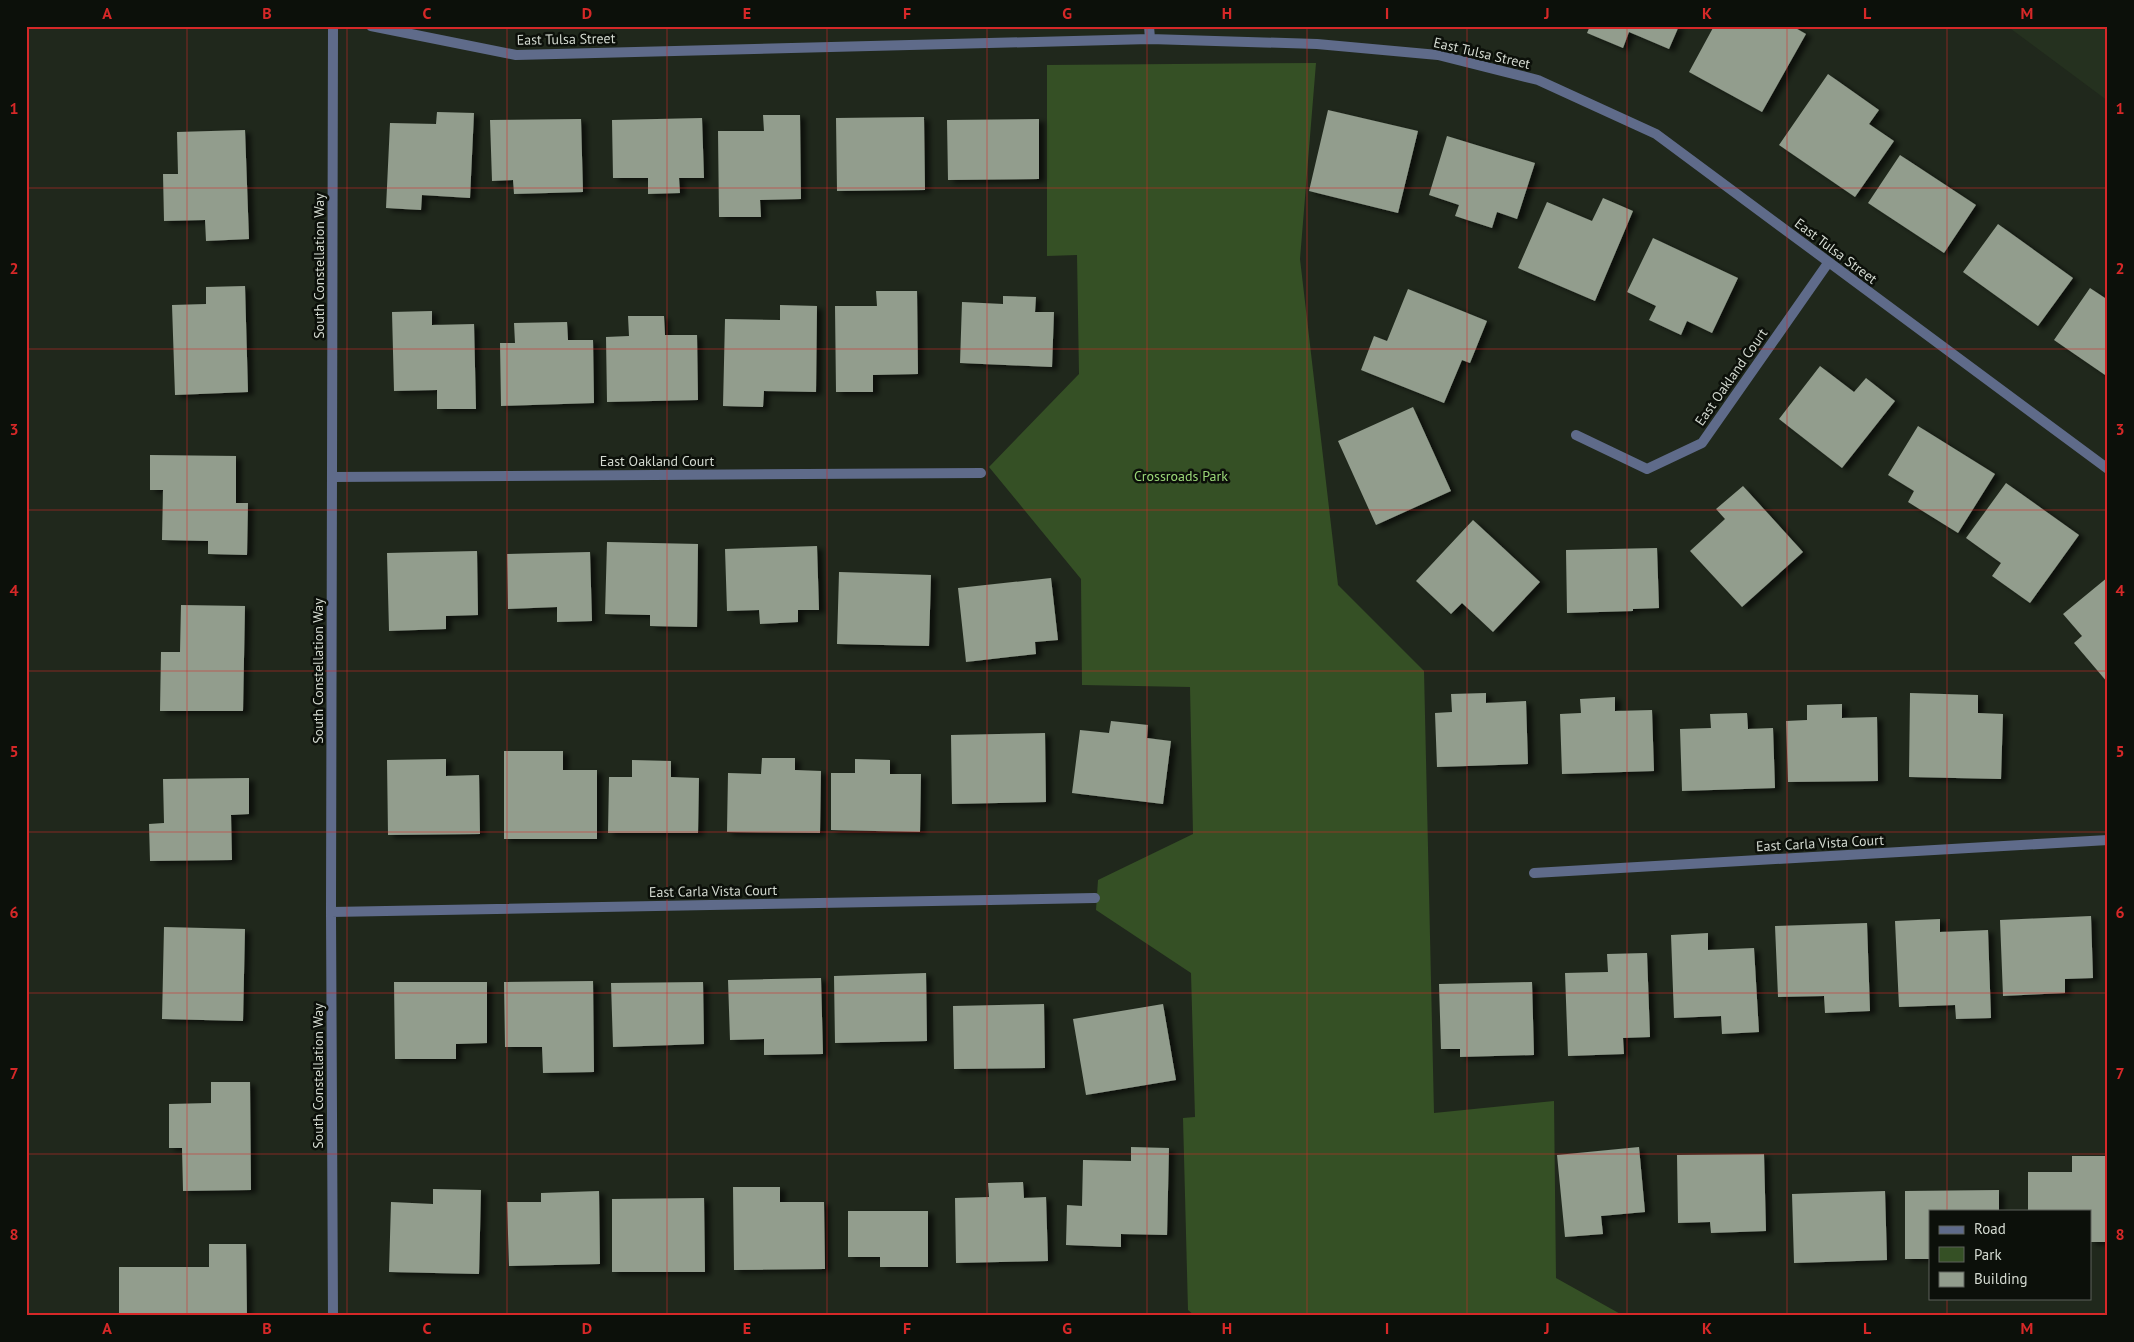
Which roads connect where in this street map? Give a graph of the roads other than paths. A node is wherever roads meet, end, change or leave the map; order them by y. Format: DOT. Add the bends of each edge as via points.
graph roads {
  1 [pos="333,26"];
  2 [pos="371,26"];
  3 [pos="1150,26"];
  4 [pos="1150,39"];
  5 [pos="1828,263"];
  6 [pos="1576,435"];
  7 [pos="2108,469"];
  8 [pos="982,473"];
  9 [pos="332,477"];
  10 [pos="2108,840"];
  11 [pos="1534,874"];
  12 [pos="1095,898"];
  13 [pos="331,912"];
  14 [pos="333,1316"];
  1 -- 9 [label="street, South Constellation Way"];
  2 -- 4 [label="street, East Tulsa Street" via="516,55"];
  3 -- 4 [label="street"];
  4 -- 5 [label="street, East Tulsa Street" via="1317,44 1438,55 1538,80 1656,134"];
  5 -- 6 [label="street, East Oakland Court" via="1702,443 1648,469"];
  5 -- 7 [label="street, East Tulsa Street"];
  8 -- 9 [label="street, East Oakland Court"];
  9 -- 13 [label="street, South Constellation Way"];
  10 -- 11 [label="street, East Carla Vista Court"];
  12 -- 13 [label="street, East Carla Vista Court"];
  13 -- 14 [label="street, South Constellation Way"];
}
